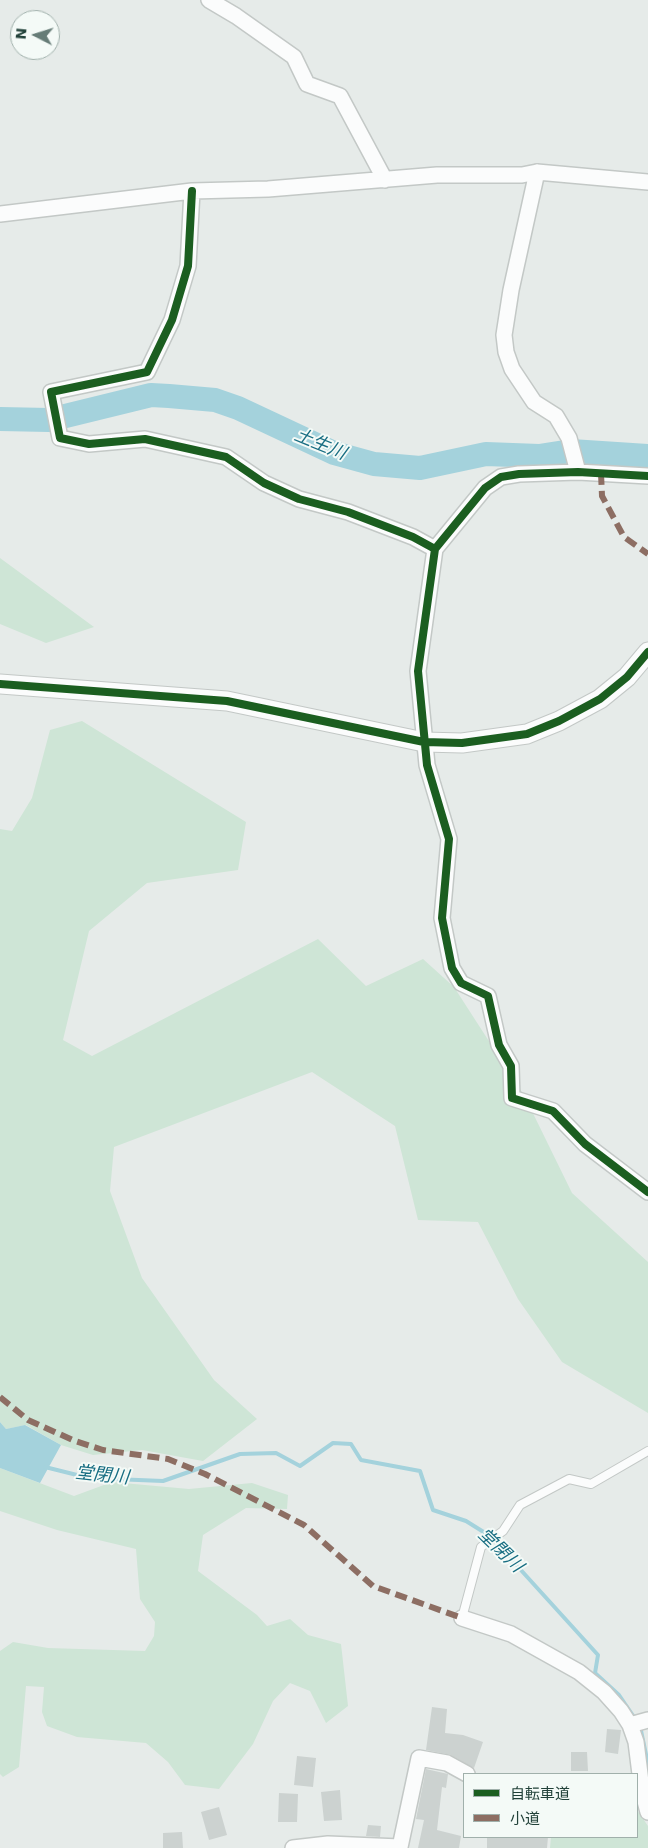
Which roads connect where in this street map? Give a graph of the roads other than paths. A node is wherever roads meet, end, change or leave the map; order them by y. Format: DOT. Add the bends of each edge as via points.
graph roads {
  1 [pos="209,0"];
  2 [pos="537,172"];
  3 [pos="385,180"];
  4 [pos="648,182"];
  5 [pos="192,191"];
  6 [pos="0,214"];
  7 [pos="578,472"];
  8 [pos="648,476"];
  9 [pos="435,549"];
  10 [pos="648,652"];
  11 [pos="0,684"];
  12 [pos="424,742"];
  13 [pos="648,1192"];
  14 [pos="648,1451"];
  15 [pos="462,1618"];
  16 [pos="648,1720"];
  17 [pos="630,1725"];
  18 [pos="465,1773"];
  19 [pos="643,1804"];
  20 [pos="293,1848"];
  21 [pos="400,1848"];
  1 -- 3 [label="street" via="294,57 308,84 340,96"];
  2 -- 3 [label="street"];
  2 -- 4 [label="street"];
  2 -- 7 [label="street" via="511,290 504,335 506,352 512,368 534,402 556,416 565,431"];
  3 -- 5 [label="street"];
  5 -- 6 [label="street"];
  5 -- 9 [label="street" via="188,266 172,320 146,372 51,392 60,438 89,444 145,439 226,457 264,483 299,499 348,512"];
  7 -- 8 [label="street"];
  7 -- 9 [label="street" via="501,477 486,488"];
  9 -- 12 [label="street" via="418,672"];
  10 -- 12 [label="street" via="627,677 600,699 527,734 462,743"];
  11 -- 12 [label="street" via="227,701"];
  12 -- 13 [label="street" via="426,765 449,839 442,918 452,968 461,983 488,996 499,1045 511,1066 512,1098 553,1111 585,1144"];
  14 -- 15 [label="lane" via="591,1484 569,1479 520,1505 503,1531 481,1547"];
  15 -- 17 [label="street" via="511,1634 579,1672 604,1692"];
  16 -- 17 [label="street"];
  17 -- 19 [label="street" via="636,1742"];
  18 -- 21 [label="street" via="447,1763 419,1758"];
  20 -- 21 [label="street" via="328,1844"];
}
